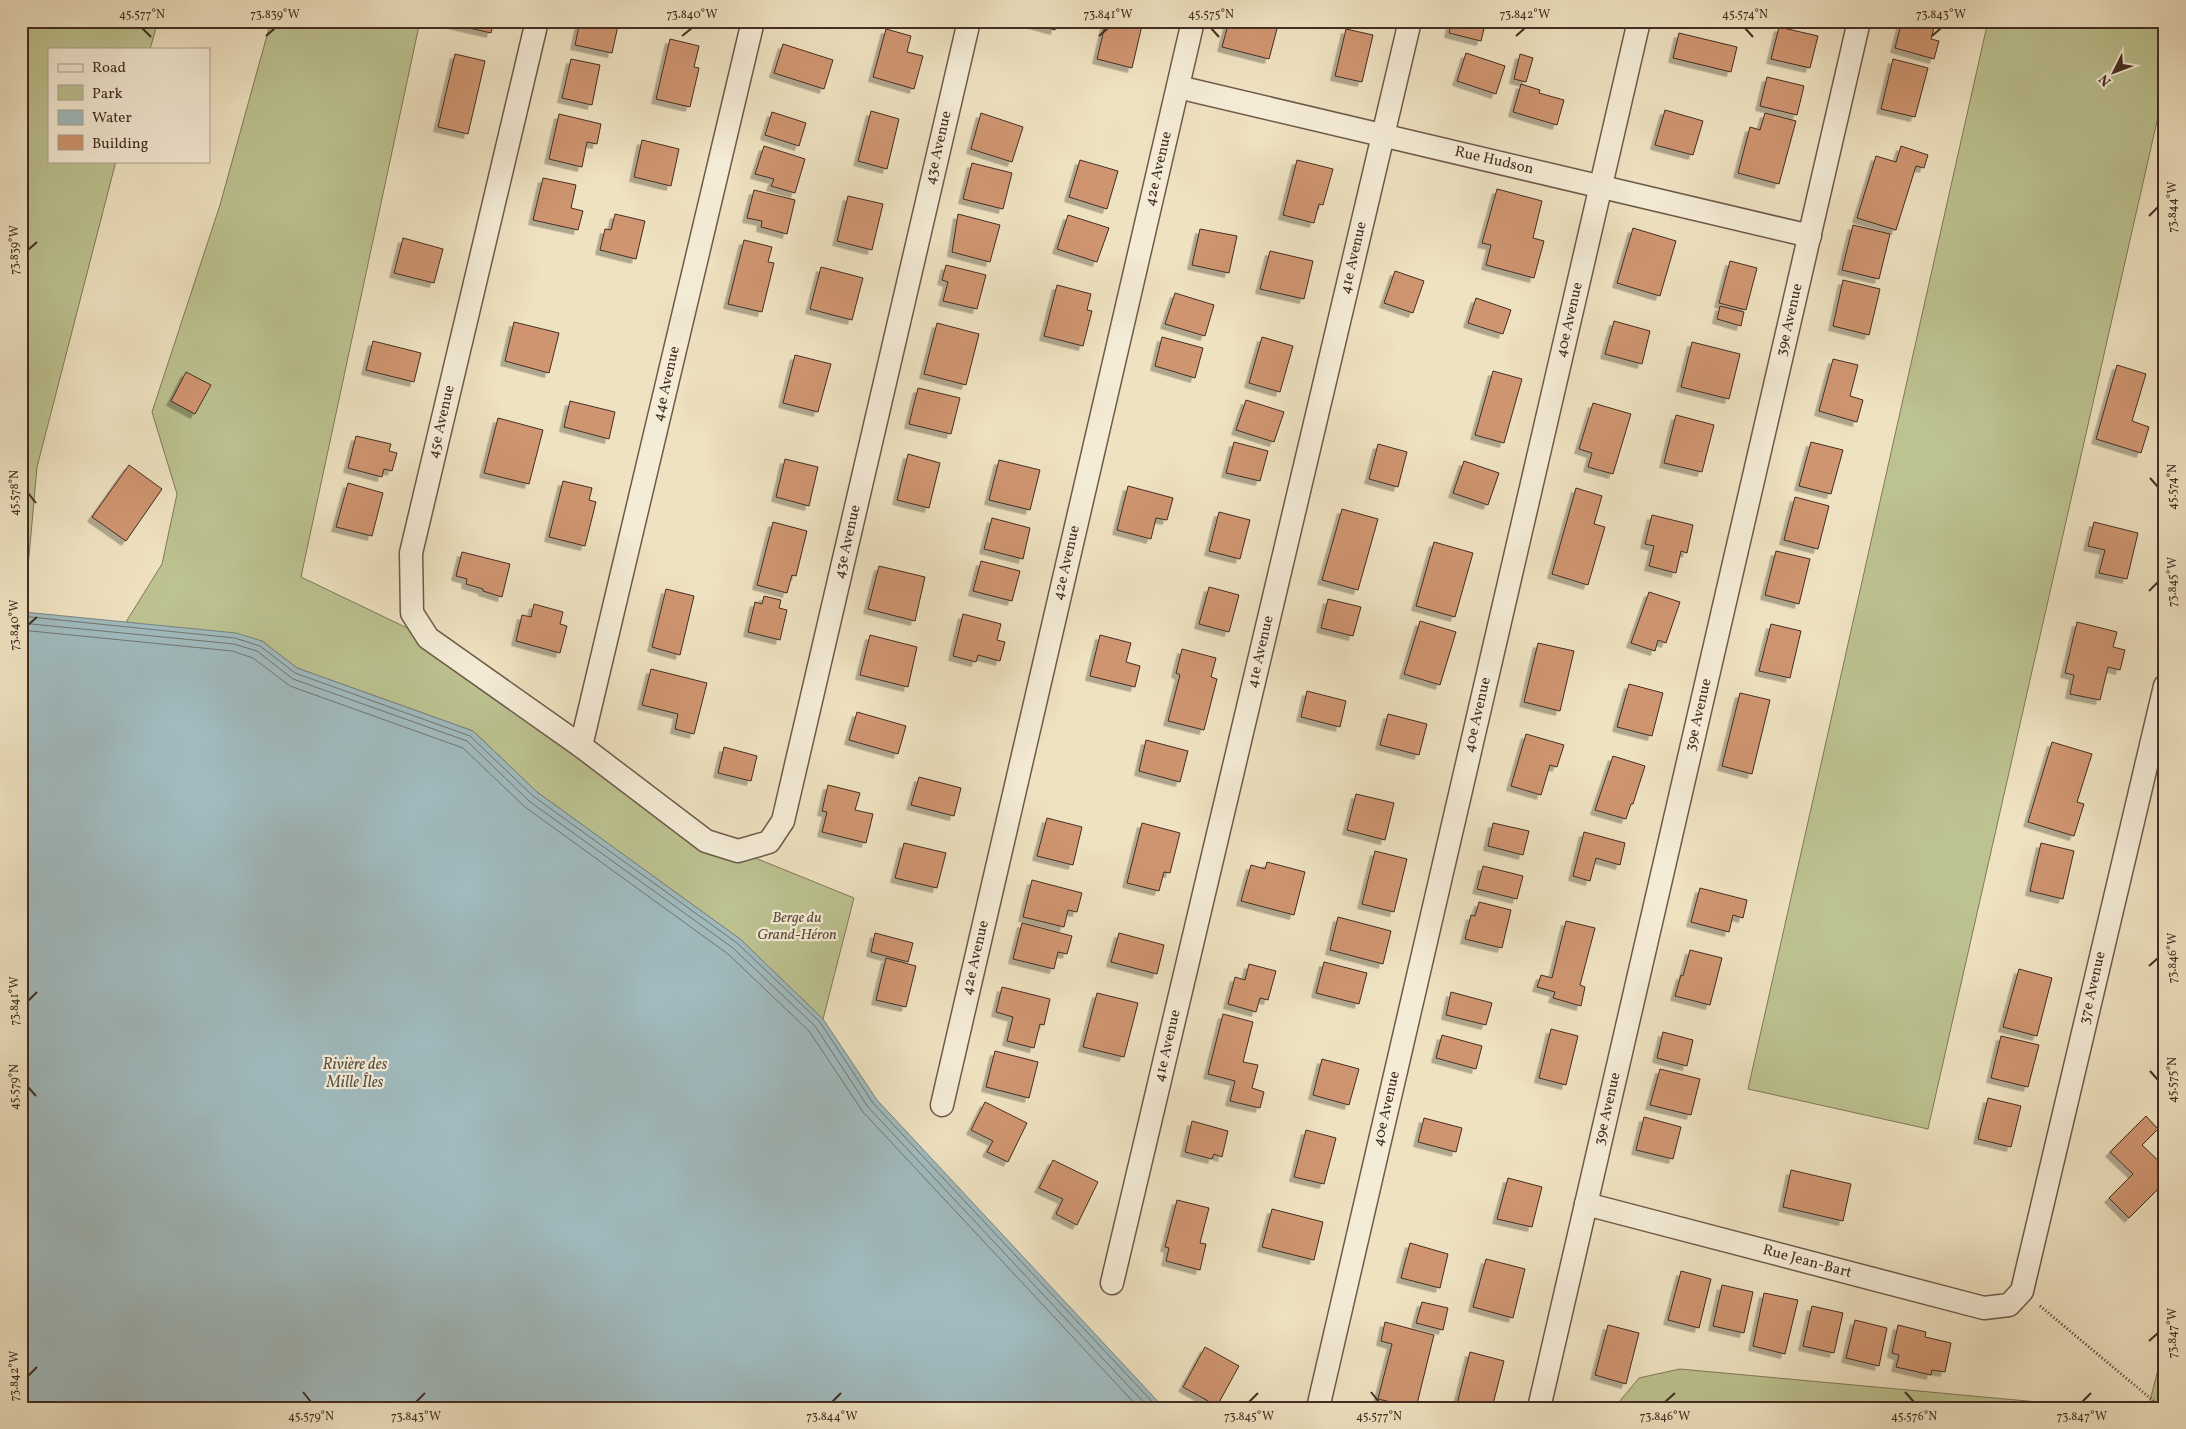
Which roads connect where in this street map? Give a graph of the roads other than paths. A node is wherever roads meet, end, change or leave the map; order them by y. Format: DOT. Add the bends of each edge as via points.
graph roads {
  1 [pos="538,21"];
  2 [pos="754,21"];
  3 [pos="968,21"];
  4 [pos="1193,21"];
  5 [pos="1410,21"];
  6 [pos="1639,21"];
  7 [pos="1860,21"];
  8 [pos="1178,87"];
  9 [pos="1384,135"];
  10 [pos="1600,187"];
  11 [pos="1810,236"];
  12 [pos="2165,686"];
  13 [pos="581,746"];
  14 [pos="942,1105"];
  15 [pos="1586,1204"];
  16 [pos="1112,1283"];
  17 [pos="2022,1291"];
  18 [pos="1318,1408"];
  19 [pos="1539,1408"];
  1 -- 13 [label="street, 45e Avenue" via="411,553 412,614 428,638"];
  2 -- 13 [label="street, 44e Avenue"];
  3 -- 13 [label="street, 43e Avenue" via="783,821 769,842 746,849 738,851 706,841"];
  4 -- 8 [label="street, 42e Avenue"];
  5 -- 9 [label="street, 41e Avenue"];
  6 -- 10 [label="street, 40e Avenue"];
  7 -- 11 [label="street, 39e Avenue"];
  8 -- 9 [label="street, Rue Hudson"];
  8 -- 14 [label="street, 42e Avenue"];
  9 -- 10 [label="street, Rue Hudson"];
  9 -- 16 [label="street, 41e Avenue"];
  10 -- 11 [label="street, Rue Hudson"];
  10 -- 18 [label="street, 40e Avenue"];
  11 -- 15 [label="street, 39e Avenue"];
  12 -- 17 [label="street, 37e Avenue"];
  15 -- 17 [label="street, Rue Jean-Bart" via="1984,1308 2009,1305"];
  15 -- 19 [label="street, 39e Avenue"];
}
